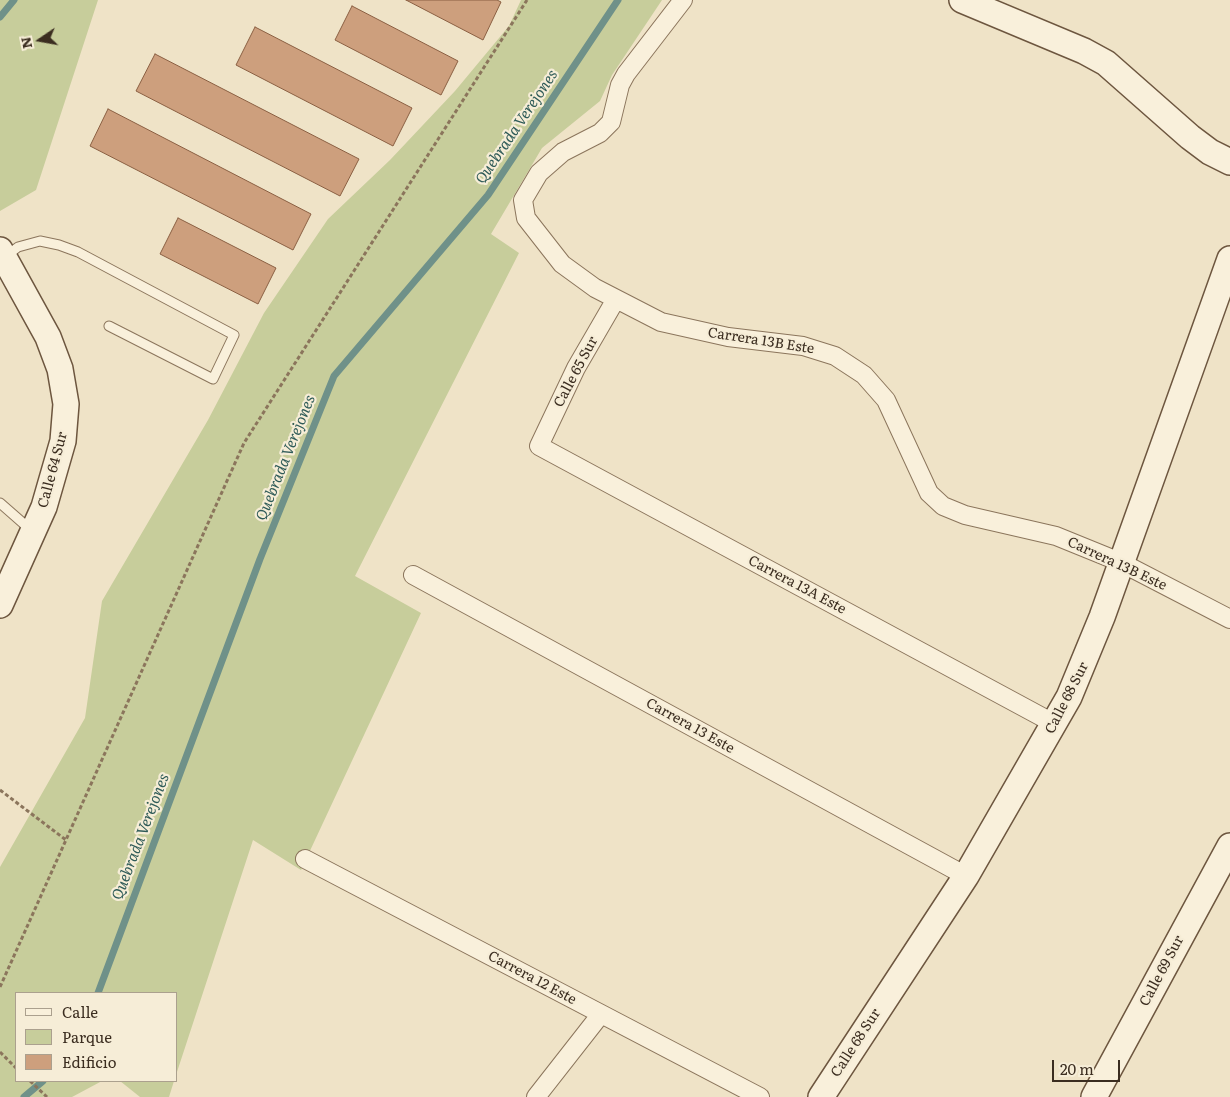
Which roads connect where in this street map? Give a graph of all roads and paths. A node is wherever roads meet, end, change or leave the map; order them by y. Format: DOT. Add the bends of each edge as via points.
graph roads {
  1 [pos="527,0"];
  2 [pos="682,0"];
  3 [pos="962,0"];
  4 [pos="1230,162"];
  5 [pos="2,254"];
  6 [pos="1230,259"];
  7 [pos="616,299"];
  8 [pos="109,326"];
  9 [pos="539,446"];
  10 [pos="0,503"];
  11 [pos="34,533"];
  12 [pos="1120,562"];
  13 [pos="413,575"];
  14 [pos="0,606"];
  15 [pos="1230,619"];
  16 [pos="1055,724"];
  17 [pos="0,790"];
  18 [pos="66,840"];
  19 [pos="1230,846"];
  20 [pos="305,859"];
  21 [pos="966,876"];
  22 [pos="0,987"];
  23 [pos="601,1014"];
  24 [pos="0,1052"];
  25 [pos="15,1067"];
  26 [pos="31,1082"];
  27 [pos="47,1097"];
  28 [pos="536,1097"];
  29 [pos="760,1097"];
  30 [pos="821,1097"];
  31 [pos="1094,1097"];
  1 -- 18 [label="path" via="244,443"];
  2 -- 7 [label="street, Carrera 13B Este" via="626,74 611,122 600,134 563,152 539,173 523,200 526,218 562,264"];
  3 -- 4 [label="street" via="1106,63 1190,137"];
  5 -- 8 [label="lane" via="40,241 59,245 234,335 213,379"];
  5 -- 11 [label="street, Calle 64 Sur" via="48,338 60,369 66,404 63,441"];
  6 -- 12 [label="street, Calle 68 Sur"];
  7 -- 9 [label="street, Calle 65 Sur" via="576,368"];
  7 -- 12 [label="street, Carrera 13B Este" via="661,322 728,338 803,346 835,356 864,375 886,400 925,486 943,506 966,515 1056,536"];
  9 -- 16 [label="street, Carrera 13A Este"];
  10 -- 11 [label="lane"];
  11 -- 14 [label="street, Calle 64 Sur"];
  12 -- 15 [label="street, Carrera 13B Este"];
  12 -- 16 [label="street, Calle 68 Sur" via="1085,664"];
  13 -- 21 [label="street, Carrera 13 Este"];
  16 -- 21 [label="street, Calle 68 Sur"];
  17 -- 18 [label="path"];
  18 -- 22 [label="path"];
  19 -- 31 [label="street, Calle 69 Sur"];
  20 -- 23 [label="street, Carrera 12 Este"];
  21 -- 30 [label="street, Calle 68 Sur"];
  23 -- 28 [label="street"];
  23 -- 29 [label="street, Carrera 12 Este"];
  24 -- 25 [label="path"];
  26 -- 27 [label="path"];
}
